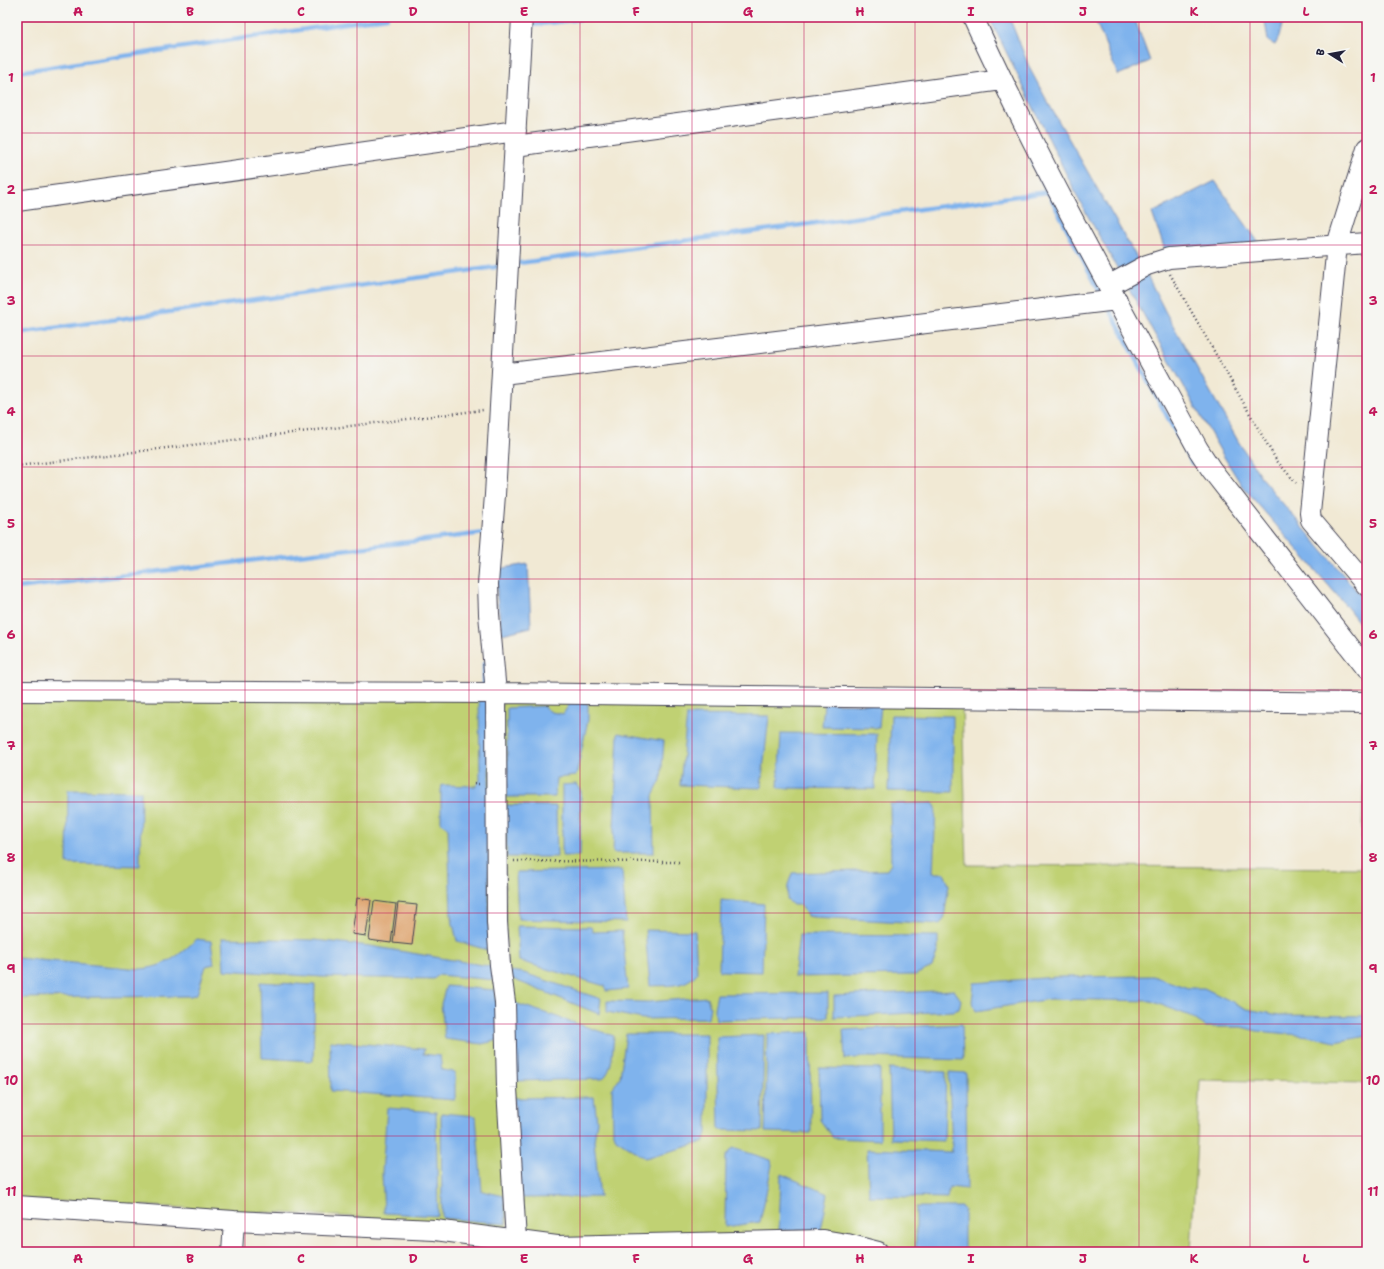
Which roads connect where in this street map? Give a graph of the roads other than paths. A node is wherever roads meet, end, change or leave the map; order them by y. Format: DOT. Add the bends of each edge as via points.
graph roads {
  1 [pos="522,17"];
  2 [pos="973,17"];
  3 [pos="1002,80"];
  4 [pos="515,138"];
  5 [pos="1367,148"];
  6 [pos="17,201"];
  7 [pos="1367,243"];
  8 [pos="1337,245"];
  9 [pos="1114,289"];
  10 [pos="502,374"];
  11 [pos="1367,586"];
  12 [pos="1367,669"];
  13 [pos="17,691"];
  14 [pos="496,693"];
  15 [pos="1367,703"];
  16 [pos="17,1206"];
  17 [pos="234,1221"];
  18 [pos="528,1246"];
  19 [pos="803,1246"];
  20 [pos="232,1252"];
  21 [pos="878,1252"];
  1 -- 4 [label="street"];
  2 -- 3 [label="street"];
  3 -- 4 [label="street"];
  3 -- 9 [label="street"];
  4 -- 6 [label="street"];
  4 -- 10 [label="street"];
  5 -- 8 [label="street"];
  7 -- 8 [label="street"];
  8 -- 9 [label="street" via="1154,262"];
  8 -- 11 [label="street" via="1310,513 1312,520"];
  9 -- 10 [label="street"];
  9 -- 12 [label="street" via="1211,470"];
  10 -- 14 [label="street" via="488,584"];
  13 -- 14 [label="street"];
  14 -- 15 [label="street"];
  14 -- 18 [label="street" via="497,922 505,1002 507,1088"];
  16 -- 17 [label="street"];
  17 -- 18 [label="street" via="435,1230"];
  17 -- 20 [label="street"];
  18 -- 19 [label="street"];
  19 -- 21 [label="street" via="823,1240"];
}
